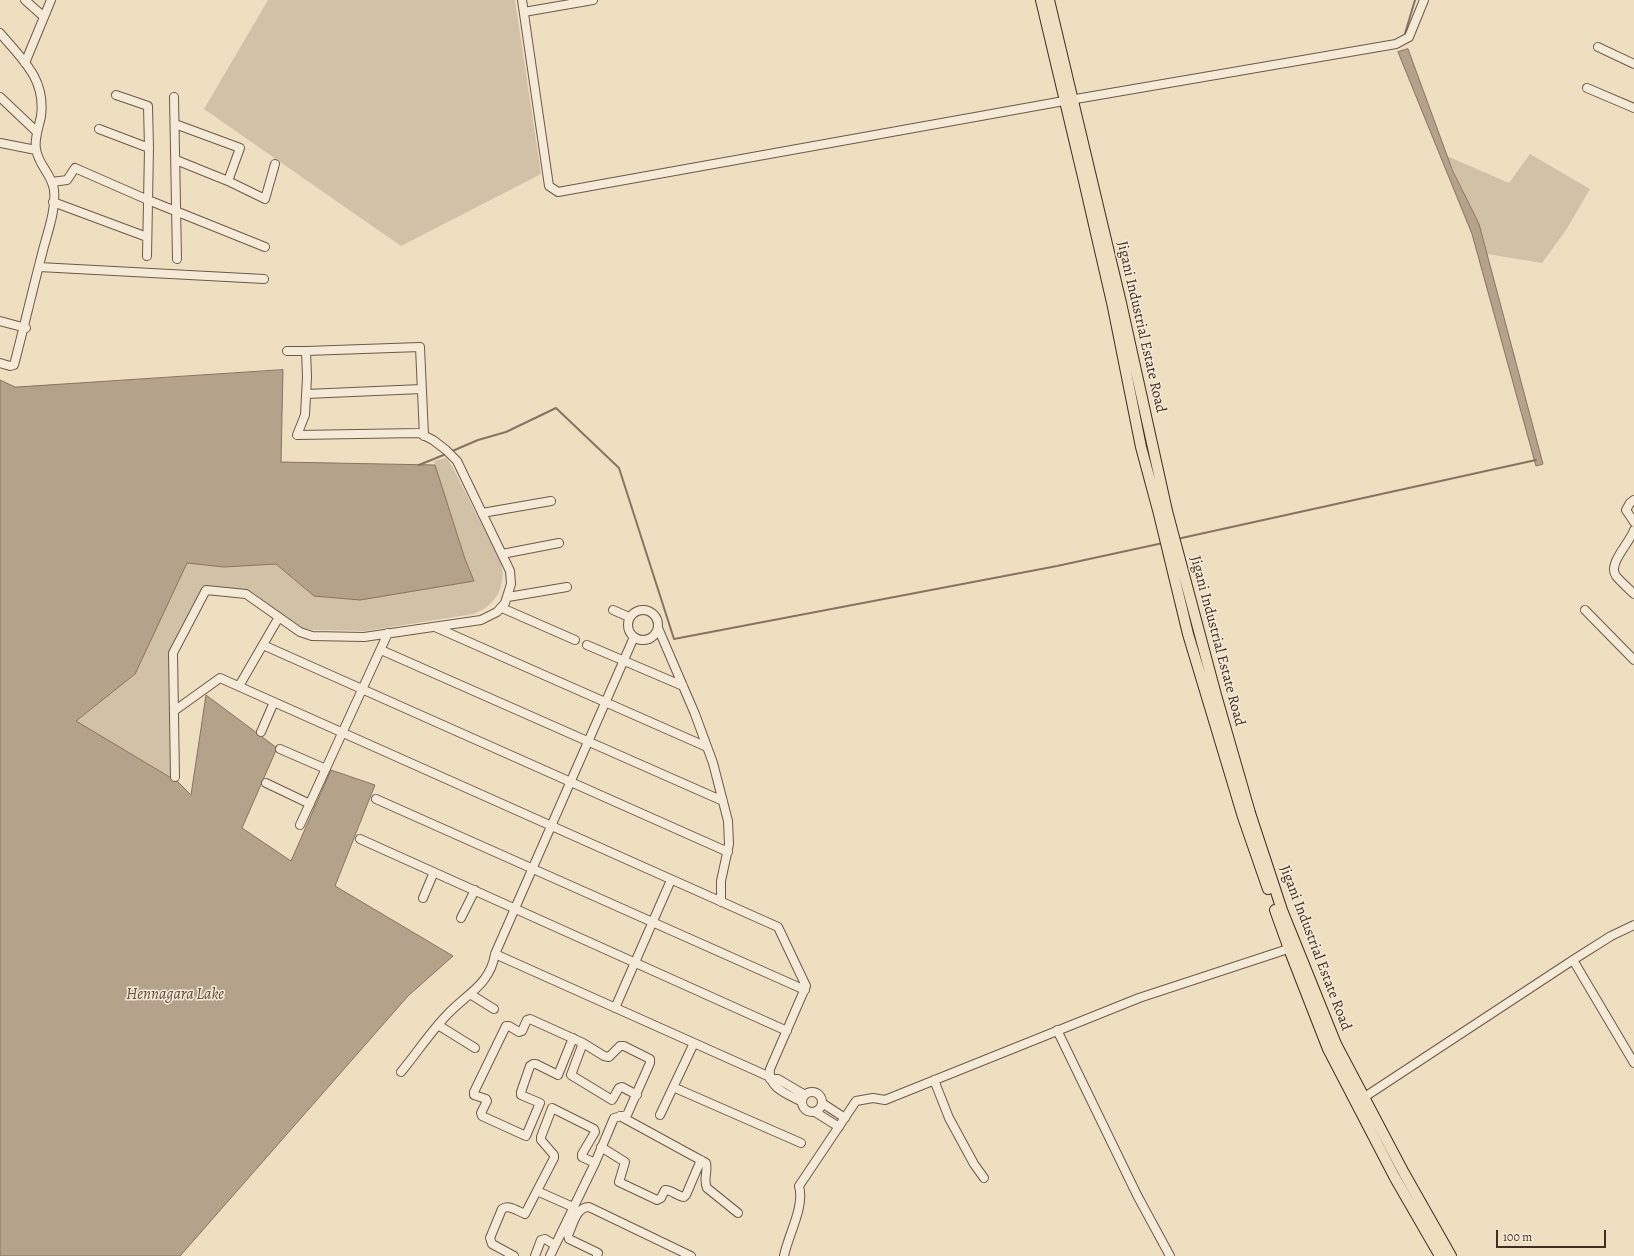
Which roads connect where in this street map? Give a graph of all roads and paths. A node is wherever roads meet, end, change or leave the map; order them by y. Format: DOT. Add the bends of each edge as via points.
graph roads {
  1 [pos="25,0"];
  2 [pos="51,0"];
  3 [pos="522,0"];
  4 [pos="593,0"];
  5 [pos="1041,0"];
  6 [pos="1049,0"];
  7 [pos="1424,0"];
  8 [pos="524,12"];
  9 [pos="44,17"];
  10 [pos="0,33"];
  11 [pos="1598,47"];
  12 [pos="25,63"];
  13 [pos="1634,64"];
  14 [pos="1587,88"];
  15 [pos="116,95"];
  16 [pos="0,97"];
  17 [pos="174,97"];
  18 [pos="1069,100"];
  19 [pos="1634,108"];
  20 [pos="175,124"];
  21 [pos="100,129"];
  22 [pos="37,132"];
  23 [pos="0,143"];
  24 [pos="149,148"];
  25 [pos="36,150"];
  26 [pos="176,160"];
  27 [pos="275,164"];
  28 [pos="228,181"];
  29 [pos="52,182"];
  30 [pos="148,200"];
  31 [pos="53,202"];
  32 [pos="176,211"];
  33 [pos="147,237"];
  34 [pos="265,246"];
  35 [pos="147,256"];
  36 [pos="177,259"];
  37 [pos="39,267"];
  38 [pos="264,279"];
  39 [pos="0,321"];
  40 [pos="25,328"];
  41 [pos="306,350"];
  42 [pos="287,351"];
  43 [pos="0,364"];
  44 [pos="422,389"];
  45 [pos="306,394"];
  46 [pos="424,436"];
  47 [pos="1634,500"];
  48 [pos="551,501"];
  49 [pos="482,513"];
  50 [pos="1634,522"];
  51 [pos="1634,530"];
  52 [pos="559,544"];
  53 [pos="502,554"];
  54 [pos="567,587"];
  55 [pos="1634,594"];
  56 [pos="508,597"];
  57 [pos="502,608"];
  58 [pos="613,610"];
  59 [pos="1585,610"];
  60 [pos="278,617"];
  61 [pos="629,617"];
  62 [pos="435,627"];
  63 [pos="658,628"];
  64 [pos="388,633"];
  65 [pos="634,637"];
  66 [pos="575,640"];
  67 [pos="263,645"];
  68 [pos="587,645"];
  69 [pos="381,650"];
  70 [pos="1634,660"];
  71 [pos="624,661"];
  72 [pos="239,686"];
  73 [pos="683,686"];
  74 [pos="363,689"];
  75 [pos="274,702"];
  76 [pos="606,702"];
  77 [pos="174,710"];
  78 [pos="261,732"];
  79 [pos="343,733"];
  80 [pos="588,741"];
  81 [pos="707,747"];
  82 [pos="280,749"];
  83 [pos="326,769"];
  84 [pos="175,777"];
  85 [pos="266,783"];
  86 [pos="376,799"];
  87 [pos="723,801"];
  88 [pos="310,804"];
  89 [pos="300,825"];
  90 [pos="552,826"];
  91 [pos="360,839"];
  92 [pos="728,852"];
  93 [pos="533,869"];
  94 [pos="434,872"];
  95 [pos="671,880"];
  96 [pos="474,890"];
  97 [pos="423,898"];
  98 [pos="721,902"];
  99 [pos="515,909"];
  100 [pos="462,918"];
  101 [pos="652,922"];
  102 [pos="1634,925"];
  103 [pos="1293,947"];
  104 [pos="495,954"];
  105 [pos="1573,960"];
  106 [pos="635,963"];
  107 [pos="804,990"];
  108 [pos="470,994"];
  109 [pos="615,1008"];
  110 [pos="494,1009"];
  111 [pos="438,1025"];
  112 [pos="1057,1030"];
  113 [pos="786,1031"];
  114 [pos="573,1038"];
  115 [pos="583,1043"];
  116 [pos="694,1043"];
  117 [pos="475,1048"];
  118 [pos="1634,1063"];
  119 [pos="402,1072"];
  120 [pos="770,1078"];
  121 [pos="934,1080"];
  122 [pos="673,1087"];
  123 [pos="637,1095"];
  124 [pos="803,1098"];
  125 [pos="1360,1100"];
  126 [pos="540,1103"];
  127 [pos="822,1104"];
  128 [pos="552,1108"];
  129 [pos="816,1112"];
  130 [pos="660,1115"];
  131 [pos="620,1116"];
  132 [pos="845,1118"];
  133 [pos="839,1127"];
  134 [pos="801,1143"];
  135 [pos="601,1146"];
  136 [pos="701,1160"];
  137 [pos="595,1163"];
  138 [pos="984,1178"];
  139 [pos="537,1191"];
  140 [pos="573,1206"];
  141 [pos="738,1213"];
  142 [pos="555,1245"];
  143 [pos="514,1256"];
  144 [pos="535,1256"];
  145 [pos="550,1256"];
  146 [pos="597,1256"];
  147 [pos="691,1256"];
  148 [pos="784,1256"];
  149 [pos="1170,1256"];
  150 [pos="1440,1256"];
  151 [pos="1452,1256"];
  1 -- 9 [label="street"];
  2 -- 9 [label="street"];
  3 -- 8 [label="street"];
  4 -- 8 [label="street"];
  5 -- 18 [label="main road, Jigani Industrial Estate Road"];
  6 -- 18 [label="main road, Jigani Industrial Estate Road"];
  7 -- 18 [label="street" via="1409,37 1402,41"];
  8 -- 18 [label="street" via="549,186 558,192"];
  9 -- 12 [label="street"];
  10 -- 12 [label="street"];
  11 -- 13 [label="street"];
  12 -- 22 [label="street" via="39,87 42,102"];
  14 -- 19 [label="street"];
  15 -- 24 [label="street" via="148,106"];
  16 -- 22 [label="street"];
  17 -- 20 [label="street"];
  18 -- 103 [label="main road, Jigani Industrial Estate Road" via="1141,447 1248,806"];
  20 -- 26 [label="street"];
  20 -- 28 [label="street" via="240,148"];
  21 -- 24 [label="street"];
  22 -- 25 [label="street"];
  23 -- 25 [label="street"];
  24 -- 30 [label="street"];
  25 -- 29 [label="street" via="40,163"];
  26 -- 28 [label="street"];
  26 -- 32 [label="street"];
  27 -- 28 [label="street" via="265,199"];
  29 -- 30 [label="street" via="67,180 75,168"];
  29 -- 31 [label="street"];
  30 -- 32 [label="street"];
  30 -- 33 [label="street"];
  31 -- 33 [label="street"];
  31 -- 37 [label="street"];
  32 -- 34 [label="street"];
  32 -- 36 [label="street"];
  33 -- 35 [label="street"];
  37 -- 38 [label="street"];
  37 -- 40 [label="street"];
  39 -- 40 [label="street"];
  40 -- 43 [label="street" via="14,365"];
  41 -- 42 [label="street"];
  41 -- 44 [label="street" via="420,347"];
  41 -- 45 [label="street"];
  44 -- 45 [label="street"];
  44 -- 46 [label="street"];
  45 -- 46 [label="street" via="305,415 297,435 419,433"];
  46 -- 49 [label="street" via="440,445 457,461"];
  47 -- 50 [label="street" via="1626,510"];
  48 -- 49 [label="street"];
  49 -- 53 [label="street"];
  51 -- 55 [label="street" via="1614,563 1613,570"];
  52 -- 53 [label="street"];
  53 -- 56 [label="street" via="511,578"];
  54 -- 56 [label="street"];
  56 -- 57 [label="street"];
  57 -- 62 [label="street" via="481,620"];
  57 -- 66 [label="street"];
  58 -- 61 [label="street"];
  59 -- 70 [label="street"];
  60 -- 64 [label="street" via="308,635 364,637"];
  60 -- 67 [label="street"];
  60 -- 84 [label="street" via="246,594 206,590 173,653"];
  61 -- 63 [label="street" via="634,612 646,610 656,616"];
  61 -- 65 [label="street" via="627,626"];
  62 -- 64 [label="street"];
  62 -- 76 [label="street"];
  63 -- 65 [label="street" via="648,639 640,640"];
  63 -- 73 [label="street"];
  64 -- 69 [label="street"];
  65 -- 71 [label="street"];
  67 -- 72 [label="street"];
  67 -- 74 [label="street"];
  68 -- 71 [label="street"];
  69 -- 74 [label="street"];
  69 -- 80 [label="street"];
  71 -- 73 [label="street"];
  71 -- 76 [label="street"];
  72 -- 75 [label="street"];
  72 -- 77 [label="street" via="220,678"];
  73 -- 81 [label="street"];
  74 -- 79 [label="street"];
  74 -- 92 [label="street"];
  75 -- 78 [label="street"];
  75 -- 79 [label="street"];
  76 -- 80 [label="street"];
  76 -- 81 [label="street"];
  79 -- 83 [label="street"];
  79 -- 90 [label="street"];
  80 -- 87 [label="street"];
  80 -- 90 [label="street"];
  81 -- 87 [label="street"];
  82 -- 83 [label="street"];
  83 -- 88 [label="street"];
  85 -- 88 [label="street"];
  86 -- 93 [label="street"];
  87 -- 92 [label="street" via="729,828"];
  88 -- 89 [label="street"];
  90 -- 93 [label="street"];
  90 -- 95 [label="street"];
  91 -- 94 [label="street"];
  92 -- 98 [label="street" via="721,881"];
  93 -- 99 [label="street"];
  93 -- 101 [label="street"];
  94 -- 96 [label="street"];
  94 -- 97 [label="street"];
  95 -- 98 [label="street"];
  95 -- 101 [label="street"];
  96 -- 99 [label="street"];
  96 -- 100 [label="street"];
  98 -- 107 [label="street" via="778,927 806,986"];
  99 -- 104 [label="street"];
  99 -- 106 [label="street"];
  101 -- 106 [label="street"];
  101 -- 107 [label="street"];
  102 -- 105 [label="street"];
  103 -- 112 [label="street" via="1139,998"];
  103 -- 125 [label="main road, Jigani Industrial Estate Road"];
  104 -- 108 [label="street" via="493,966 487,977"];
  104 -- 109 [label="street"];
  105 -- 118 [label="street"];
  105 -- 125 [label="street"];
  106 -- 109 [label="street"];
  106 -- 113 [label="street"];
  107 -- 113 [label="street"];
  108 -- 110 [label="street"];
  108 -- 111 [label="street"];
  109 -- 116 [label="street"];
  111 -- 117 [label="street"];
  111 -- 119 [label="street"];
  112 -- 121 [label="street"];
  112 -- 149 [label="street" via="1137,1195"];
  113 -- 120 [label="street" via="770,1069"];
  114 -- 115 [label="street"];
  114 -- 126 [label="street" via="558,1075 536,1064 530,1066 521,1095"];
  114 -- 126 [label="street" via="530,1019 519,1032 506,1026 474,1092 474,1095 486,1099 482,1116 526,1136"];
  115 -- 123 [label="street" via="571,1074 612,1100 622,1087"];
  115 -- 123 [label="street" via="604,1056 610,1057 620,1046 624,1046 650,1059"];
  116 -- 120 [label="street"];
  116 -- 122 [label="street"];
  120 -- 124 [label="street" via="774,1086"];
  121 -- 132 [label="street" via="885,1100 873,1098 856,1101"];
  121 -- 138 [label="street" via="949,1118"];
  122 -- 130 [label="street"];
  122 -- 134 [label="street"];
  123 -- 131 [label="street" via="627,1115"];
  124 -- 127 [label="street" via="810,1092 816,1093"];
  124 -- 129 [label="street" via="805,1110"];
  125 -- 150 [label="main road, Jigani Industrial Estate Road" via="1395,1178"];
  125 -- 151 [label="main road, Jigani Industrial Estate Road"];
  126 -- 128 [label="street"];
  127 -- 129 [label="street"];
  127 -- 132 [label="street"];
  128 -- 137 [label="street" via="594,1129 595,1132 582,1157"];
  128 -- 139 [label="street" via="540,1137 554,1158"];
  129 -- 133 [label="street"];
  131 -- 135 [label="street" via="614,1118"];
  131 -- 136 [label="street"];
  132 -- 133 [label="street"];
  133 -- 148 [label="street" via="799,1186 800,1204"];
  135 -- 136 [label="street" via="625,1162 619,1182 657,1200 665,1190 684,1198"];
  135 -- 137 [label="street"];
  136 -- 141 [label="street" via="706,1163 705,1183 708,1188"];
  137 -- 140 [label="street"];
  139 -- 140 [label="street"];
  139 -- 143 [label="street" via="525,1214 509,1207 502,1210 490,1238 492,1244"];
  140 -- 142 [label="street"];
  142 -- 144 [label="street" via="542,1240"];
  142 -- 145 [label="street"];
  146 -- 147 [label="street" via="598,1253 569,1238 568,1235 579,1210 584,1207 589,1207"];
}
